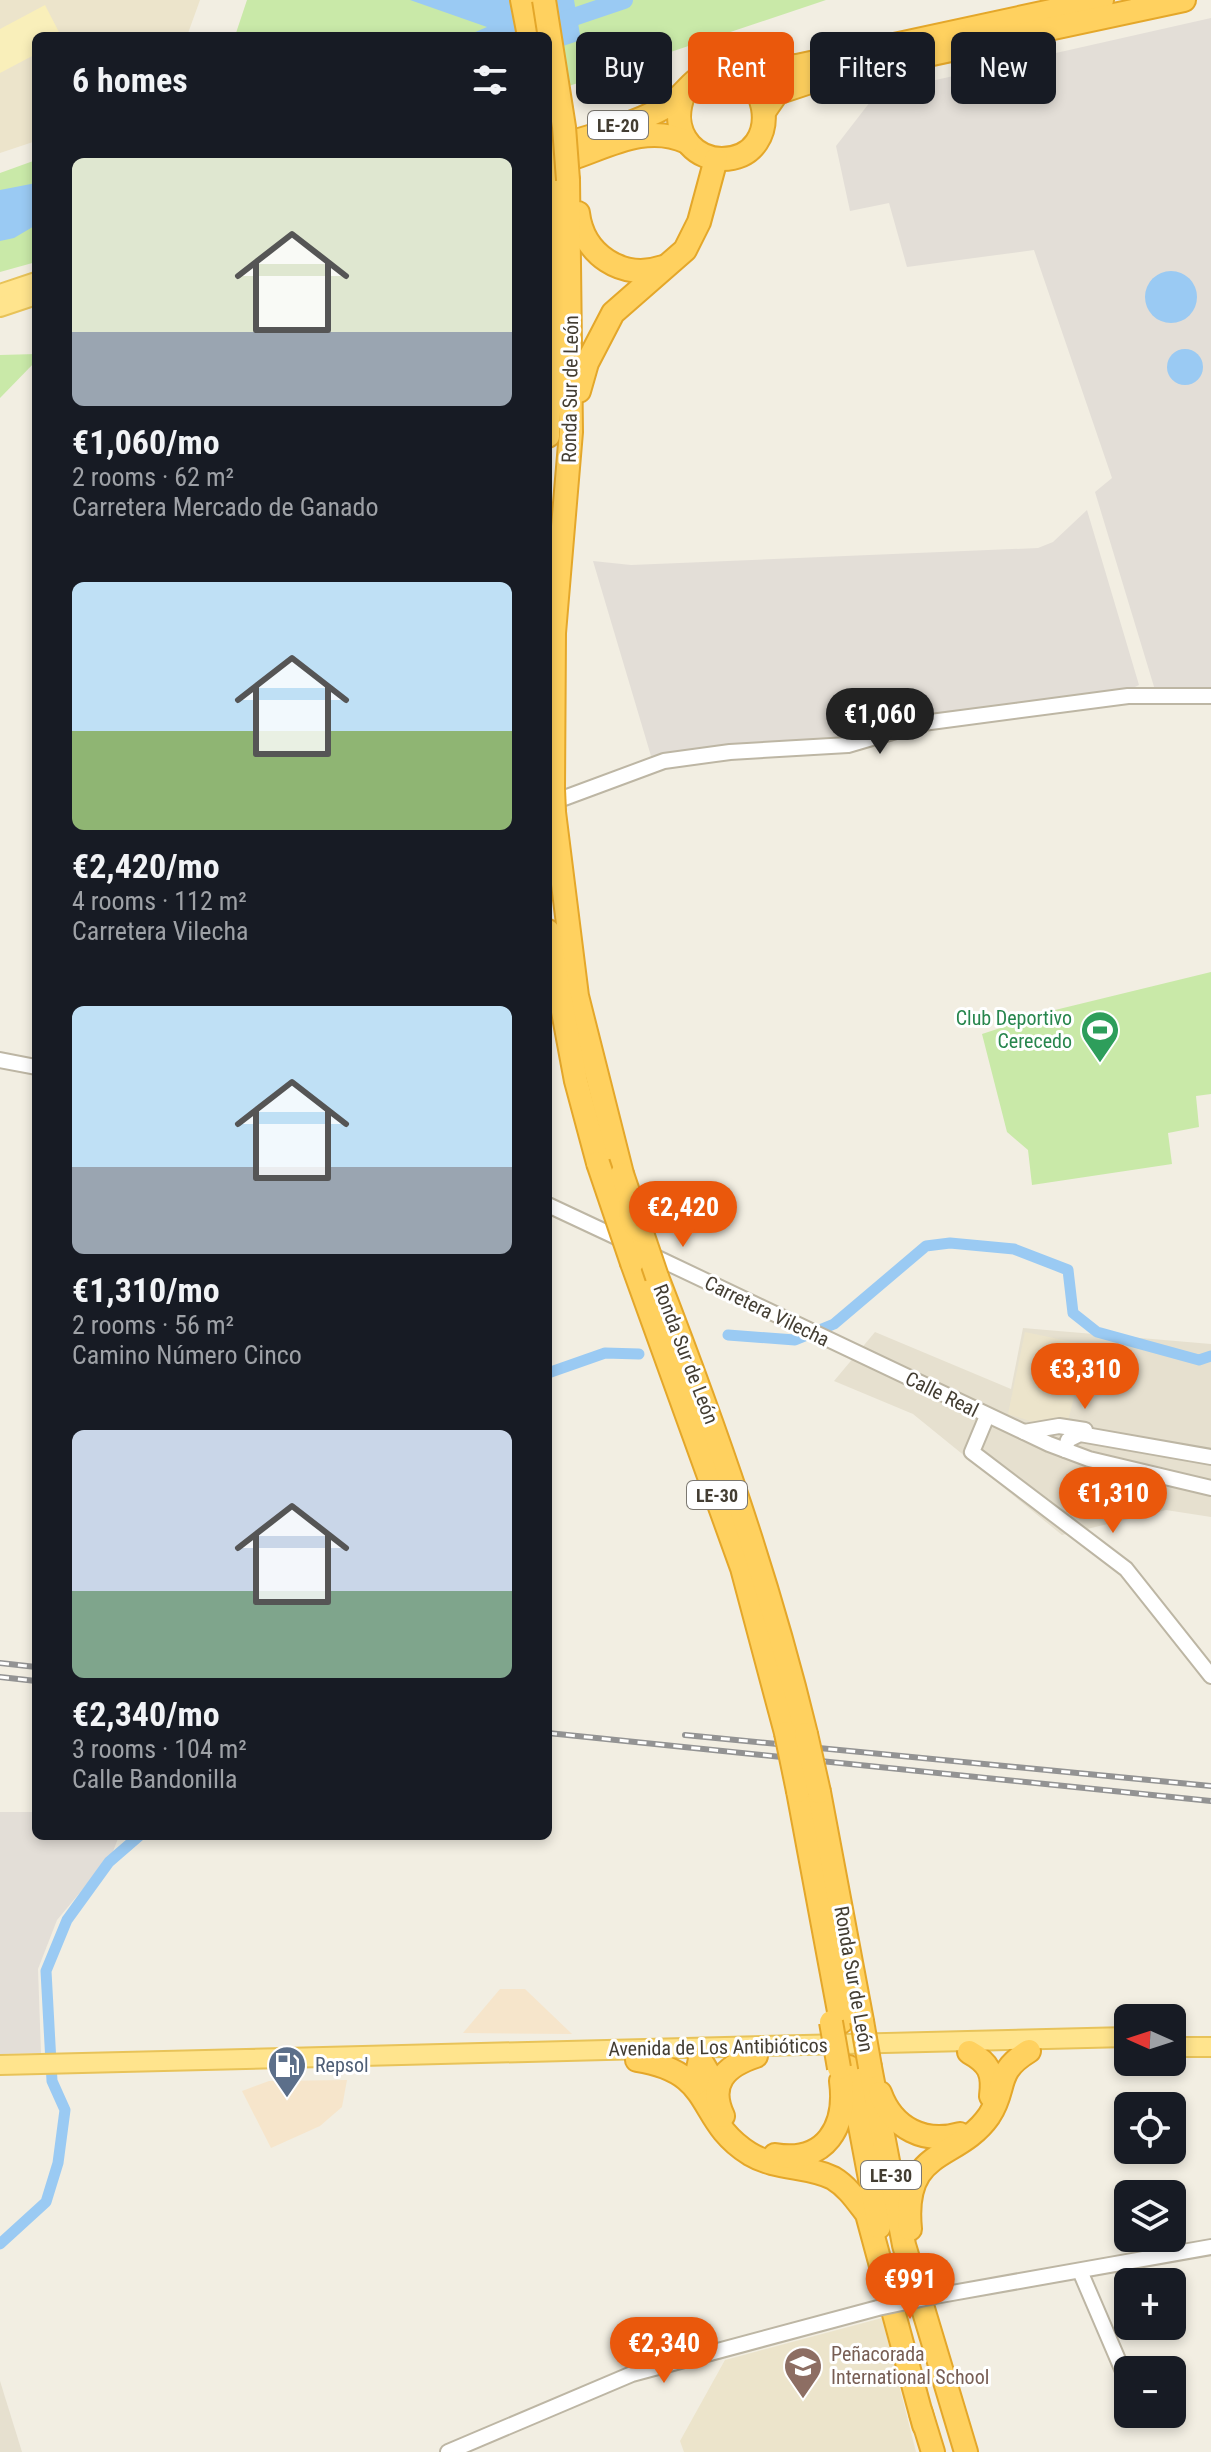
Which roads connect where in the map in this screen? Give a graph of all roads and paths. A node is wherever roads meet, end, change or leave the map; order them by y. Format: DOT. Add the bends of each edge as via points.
graph roads {
  1 [pos="522,0"];
  2 [pos="544,0"];
  3 [pos="1102,0"];
  4 [pos="1184,0"];
  5 [pos="528,32"];
  6 [pos="549,32"];
  7 [pos="552,51"];
  8 [pos="794,66"];
  9 [pos="688,89"];
  10 [pos="684,93"];
  11 [pos="764,104"];
  12 [pos="766,109"];
  13 [pos="552,147"];
  14 [pos="701,151"];
  15 [pos="552,164"];
  16 [pos="555,181"];
  17 [pos="672,264"];
  18 [pos="32,283"];
  19 [pos="0,294"];
  20 [pos="32,296"];
  21 [pos="0,307"];
  22 [pos="552,341"];
  23 [pos="571,432"];
  24 [pos="1211,696"];
  25 [pos="552,746"];
  26 [pos="552,802"];
  27 [pos="552,809"];
  28 [pos="552,952"];
  29 [pos="0,1060"];
  30 [pos="32,1066"];
  31 [pos="552,1207"];
  32 [pos="858,1354"];
  33 [pos="987,1416"];
  34 [pos="1059,1426"];
  35 [pos="1024,1432"];
  36 [pos="1096,1435"];
  37 [pos="1049,1444"];
  38 [pos="1065,1450"];
  39 [pos="1211,1457"];
  40 [pos="1211,1488"];
  41 [pos="1211,1676"];
  42 [pos="796,1734"];
  43 [pos="809,1792"];
  44 [pos="843,2017"];
  45 [pos="1211,2035"];
  46 [pos="1186,2036"];
  47 [pos="1114,2043"];
  48 [pos="1114,2043"];
  49 [pos="852,2044"];
  50 [pos="1114,2044"];
  51 [pos="804,2045"];
  52 [pos="1186,2047"];
  53 [pos="1211,2047"];
  54 [pos="594,2050"];
  55 [pos="1029,2051"];
  56 [pos="969,2052"];
  57 [pos="453,2056"];
  58 [pos="756,2056"];
  59 [pos="700,2059"];
  60 [pos="637,2060"];
  61 [pos="999,2064"];
  62 [pos="0,2065"];
  63 [pos="853,2067"];
  64 [pos="706,2085"];
  65 [pos="1211,2247"];
  66 [pos="1080,2271"];
  67 [pos="914,2282"];
  68 [pos="1116,2356"];
  69 [pos="924,2425"];
  70 [pos="448,2452"];
  71 [pos="933,2452"];
  72 [pos="966,2452"];
  1 -- 5 [label="highway"];
  2 -- 6 [label="highway, Ronda Sur de León / LE-30, bridge"];
  3 -- 8 [label="highway"];
  4 -- 12 [label="highway" via="825,77 777,93"];
  7 -- 16 [label="highway, Ronda Sur de León / LE-30, bridge" via="564,127"];
  9 -- 10 [label="highway"];
  10 -- 13 [label="highway, LE-20" via="653,112"];
  10 -- 14 [label="highway" via="678,118"];
  11 -- 12 [label="highway"];
  12 -- 14 [label="highway" via="765,127 750,150 739,156"];
  14 -- 15 [label="highway, LE-20" via="666,134 641,135"];
  14 -- 17 [label="highway" via="706,188 692,238"];
  16 -- 17 [label="highway" via="584,239 609,264 645,272"];
  16 -- 22 [label="highway, Ronda Sur de León / LE-30"];
  16 -- 23 [label="highway, Ronda Sur de León / LE-30"];
  17 -- 23 [label="highway" via="613,313 587,363"];
  18 -- 19 [label="main road"];
  20 -- 21 [label="main road"];
  23 -- 25 [label="highway, Ronda Sur de León / LE-30" via="554,633"];
  24 -- 26 [label="street" via="1128,696 923,723 848,745 664,761"];
  27 -- 42 [label="highway, Ronda Sur de León / LE-30, bridge" via="577,996 622,1174 759,1560"];
  28 -- 42 [label="highway, Ronda Sur de León / LE-30, bridge" via="598,1163"];
  29 -- 30 [label="street"];
  31 -- 32 [label="street, Carretera Vilecha"];
  32 -- 33 [label="street, Calle Real"];
  33 -- 35 [label="street, Calle Real"];
  33 -- 41 [label="street" via="972,1452 1126,1569"];
  34 -- 35 [label="street"];
  34 -- 36 [label="street"];
  34 -- 37 [label="street"];
  35 -- 37 [label="street, Calle Real"];
  36 -- 38 [label="street" via="1075,1435"];
  36 -- 39 [label="street"];
  37 -- 38 [label="street, Calle Real"];
  38 -- 40 [label="street, Calle Real"];
  42 -- 43 [label="highway, Ronda Sur de León / LE-30, bridge"];
  43 -- 44 [label="highway, Ronda Sur de León / LE-30"];
  43 -- 44 [label="highway, Ronda Sur de León / LE-30"];
  44 -- 63 [label="highway, Ronda Sur de León / LE-30"];
  45 -- 46 [label="main road"];
  47 -- 49 [label="main road, Avenida de Los Antibióticos"];
  48 -- 61 [label="main road" via="1018,2046"];
  49 -- 51 [label="main road, Avenida de Los Antibióticos"];
  49 -- 61 [label="main road" via="986,2047"];
  50 -- 55 [label="main road"];
  51 -- 54 [label="main road, Avenida de Los Antibióticos"];
  51 -- 59 [label="main road" via="707,2053"];
  52 -- 53 [label="main road"];
  54 -- 57 [label="main road, Avenida de Los Antibióticos"];
  54 -- 59 [label="main road" via="687,2053"];
  55 -- 61 [label="highway"];
  56 -- 58 [label="main road, Avenida de Los Antibióticos"];
  56 -- 61 [label="highway"];
  57 -- 60 [label="main road, Avenida de Los Antibióticos"];
  57 -- 62 [label="main road, Avenida de Los Antibióticos"];
  58 -- 59 [label="main road, Avenida de Los Antibióticos"];
  58 -- 64 [label="highway" via="736,2062"];
  59 -- 60 [label="main road, Avenida de Los Antibióticos"];
  59 -- 64 [label="highway"];
  60 -- 64 [label="highway" via="664,2064"];
  61 -- 63 [label="highway" via="980,2118 962,2133 944,2138 922,2137 899,2124"];
  61 -- 67 [label="highway" via="991,2113 979,2129 934,2157 917,2181 909,2214"];
  63 -- 64 [label="highway" via="830,2139 814,2152 794,2158 760,2150 740,2136"];
  63 -- 67 [label="highway, Ronda Sur de León / LE-30"];
  63 -- 69 [label="highway, Ronda Sur de León / LE-30" via="883,2246"];
  64 -- 69 [label="highway" via="710,2114 748,2153 775,2166 831,2177 867,2214"];
  65 -- 66 [label="street"];
  66 -- 68 [label="street"];
  66 -- 70 [label="street, bridge" via="878,2308 632,2374"];
  67 -- 72 [label="highway, Ronda Sur de León / LE-30"];
  69 -- 71 [label="highway, Ronda Sur de León / LE-30"];
}
